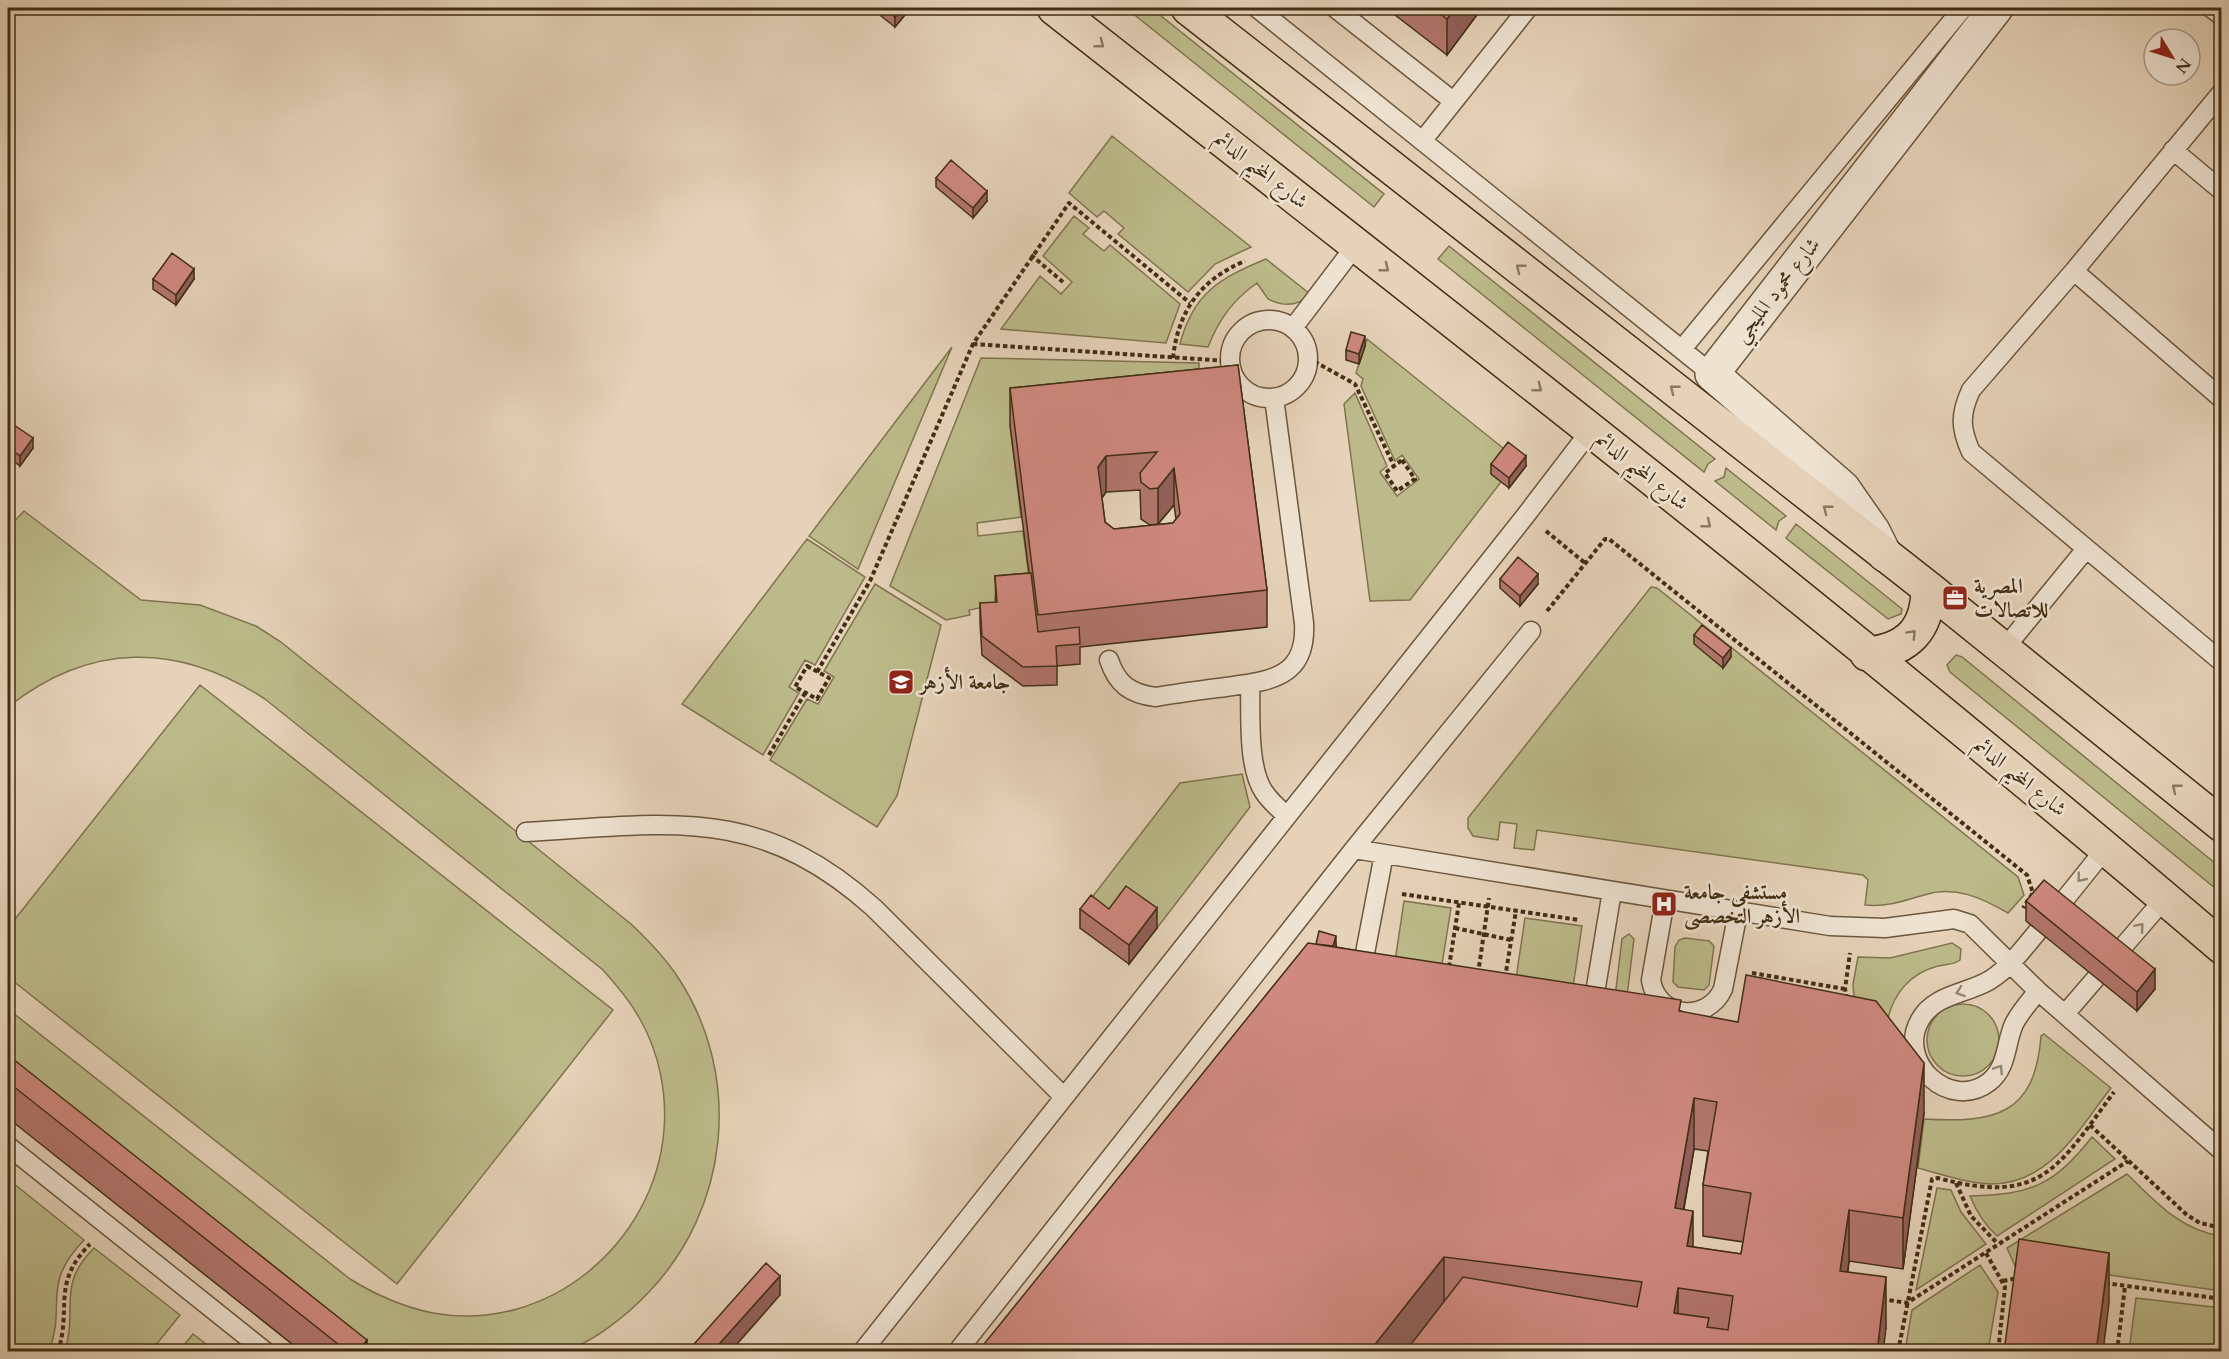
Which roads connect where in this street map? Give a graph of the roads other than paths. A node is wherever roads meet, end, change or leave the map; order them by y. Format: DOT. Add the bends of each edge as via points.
graph roads {
  1 [pos="1056,8"];
  2 [pos="1188,8"];
  3 [pos="1257,8"];
  4 [pos="1335,8"];
  5 [pos="1528,8"];
  6 [pos="1963,8"];
  7 [pos="1996,8"];
  8 [pos="2211,8"];
  9 [pos="2222,16"];
  10 [pos="2222,92"];
  11 [pos="1453,101"];
  12 [pos="1423,140"];
  13 [pos="2173,150"];
  14 [pos="2222,191"];
  15 [pos="1356,245"];
  16 [pos="2074,271"];
  17 [pos="1293,328"];
  18 [pos="1682,349"];
  19 [pos="1712,374"];
  20 [pos="1274,398"];
  21 [pos="2222,399"];
  22 [pos="1591,430"];
  23 [pos="2086,549"];
  24 [pos="1885,555"];
  25 [pos="1928,588"];
  26 [pos="1531,631"];
  27 [pos="2004,649"];
  28 [pos="1867,654"];
  29 [pos="1109,660"];
  30 [pos="2222,662"];
  31 [pos="1250,684"];
  32 [pos="1287,816"];
  33 [pos="2222,825"];
  34 [pos="526,832"];
  35 [pos="2106,848"];
  36 [pos="1354,849"];
  37 [pos="1392,856"];
  38 [pos="1604,891"];
  39 [pos="2165,898"];
  40 [pos="1665,900"];
  41 [pos="2056,909"];
  42 [pos="1738,912"];
  43 [pos="2038,931"];
  44 [pos="2222,947"];
  45 [pos="2115,956"];
  46 [pos="2011,964"];
  47 [pos="2096,978"];
  48 [pos="1358,989"];
  49 [pos="2038,991"];
  50 [pos="2065,1014"];
  51 [pos="1590,1025"];
  52 [pos="1064,1097"];
  53 [pos="8,1146"];
  54 [pos="2222,1151"];
  55 [pos="266,1352"];
  56 [pos="862,1352"];
  57 [pos="957,1352"];
  1 -- 15 [label="main road, شارع المخيم الدائم, one-way"];
  24 -- 2 [label="main road, one-way"];
  3 -- 12 [label="lane"];
  4 -- 11 [label="lane"];
  5 -- 11 [label="lane"];
  6 -- 18 [label="lane"];
  7 -- 19 [label="street, شارع محمود المليجي"];
  8 -- 9 [label="lane"];
  10 -- 13 [label="lane"];
  11 -- 12 [label="lane"];
  12 -- 18 [label="lane"];
  13 -- 14 [label="lane"];
  13 -- 16 [label="lane"];
  15 -- 17 [label="lane"];
  15 -- 22 [label="main road, شارع المخيم الدائم, one-way"];
  16 -- 21 [label="lane"];
  16 -- 23 [label="lane" via="1971,390 1962,410 1962,432 1971,452"];
  17 -- 20 [label="lane" via="1306,347 1307,369 1295,389"];
  17 -- 20 [label="lane" via="1273,320 1251,324 1239,333 1232,346 1229,361 1240,386 1256,396"];
  18 -- 19 [label="lane"];
  19 -- 24 [label="street" via="1843,488 1874,531"];
  20 -- 31 [label="lane" via="1305,634 1299,656 1285,673"];
  22 -- 28 [label="main road, شارع المخيم الدائم, one-way"];
  22 -- 32 [label="lane"];
  23 -- 27 [label="lane"];
  23 -- 30 [label="lane"];
  24 -- 25 [label="main road"];
  25 -- 27 [label="main road"];
  28 -- 25 [label="main road, one-way" via="1893,650 1913,635 1926,613"];
  26 -- 36 [label="lane"];
  33 -- 27 [label="main road, one-way"];
  28 -- 35 [label="main road, شارع المخيم الدائم"];
  29 -- 31 [label="lane" via="1114,675 1140,695"];
  31 -- 32 [label="lane" via="1258,780 1263,791"];
  32 -- 52 [label="lane"];
  34 -- 52 [label="lane" via="677,824 712,827 780,845 846,883"];
  35 -- 39 [label="main road, شارع المخيم الدائم"];
  35 -- 41 [label="lane, one-way"];
  36 -- 37 [label="lane"];
  36 -- 57 [label="lane"];
  37 -- 38 [label="lane"];
  37 -- 48 [label="lane"];
  38 -- 40 [label="lane"];
  38 -- 51 [label="lane"];
  39 -- 44 [label="main road, شارع المخيم الدائم"];
  45 -- 39 [label="lane, one-way"];
  40 -- 42 [label="lane"];
  40 -- 42 [label="lane" via="1651,980 1653,993 1661,1003 1674,1009 1698,1012 1718,1000"];
  42 -- 46 [label="lane" via="1858,928 1954,919 1970,924"];
  43 -- 46 [label="lane"];
  46 -- 49 [label="lane"];
  46 -- 49 [label="lane, one-way" via="1977,986 1930,1007 1919,1021 1914,1037 1915,1054 1933,1081 1961,1091 1989,1083 2004,1062 2014,1024"];
  47 -- 50 [label="lane"];
  49 -- 50 [label="lane"];
  50 -- 54 [label="lane"];
  52 -- 56 [label="lane"];
  53 -- 55 [label="lane"];
}
